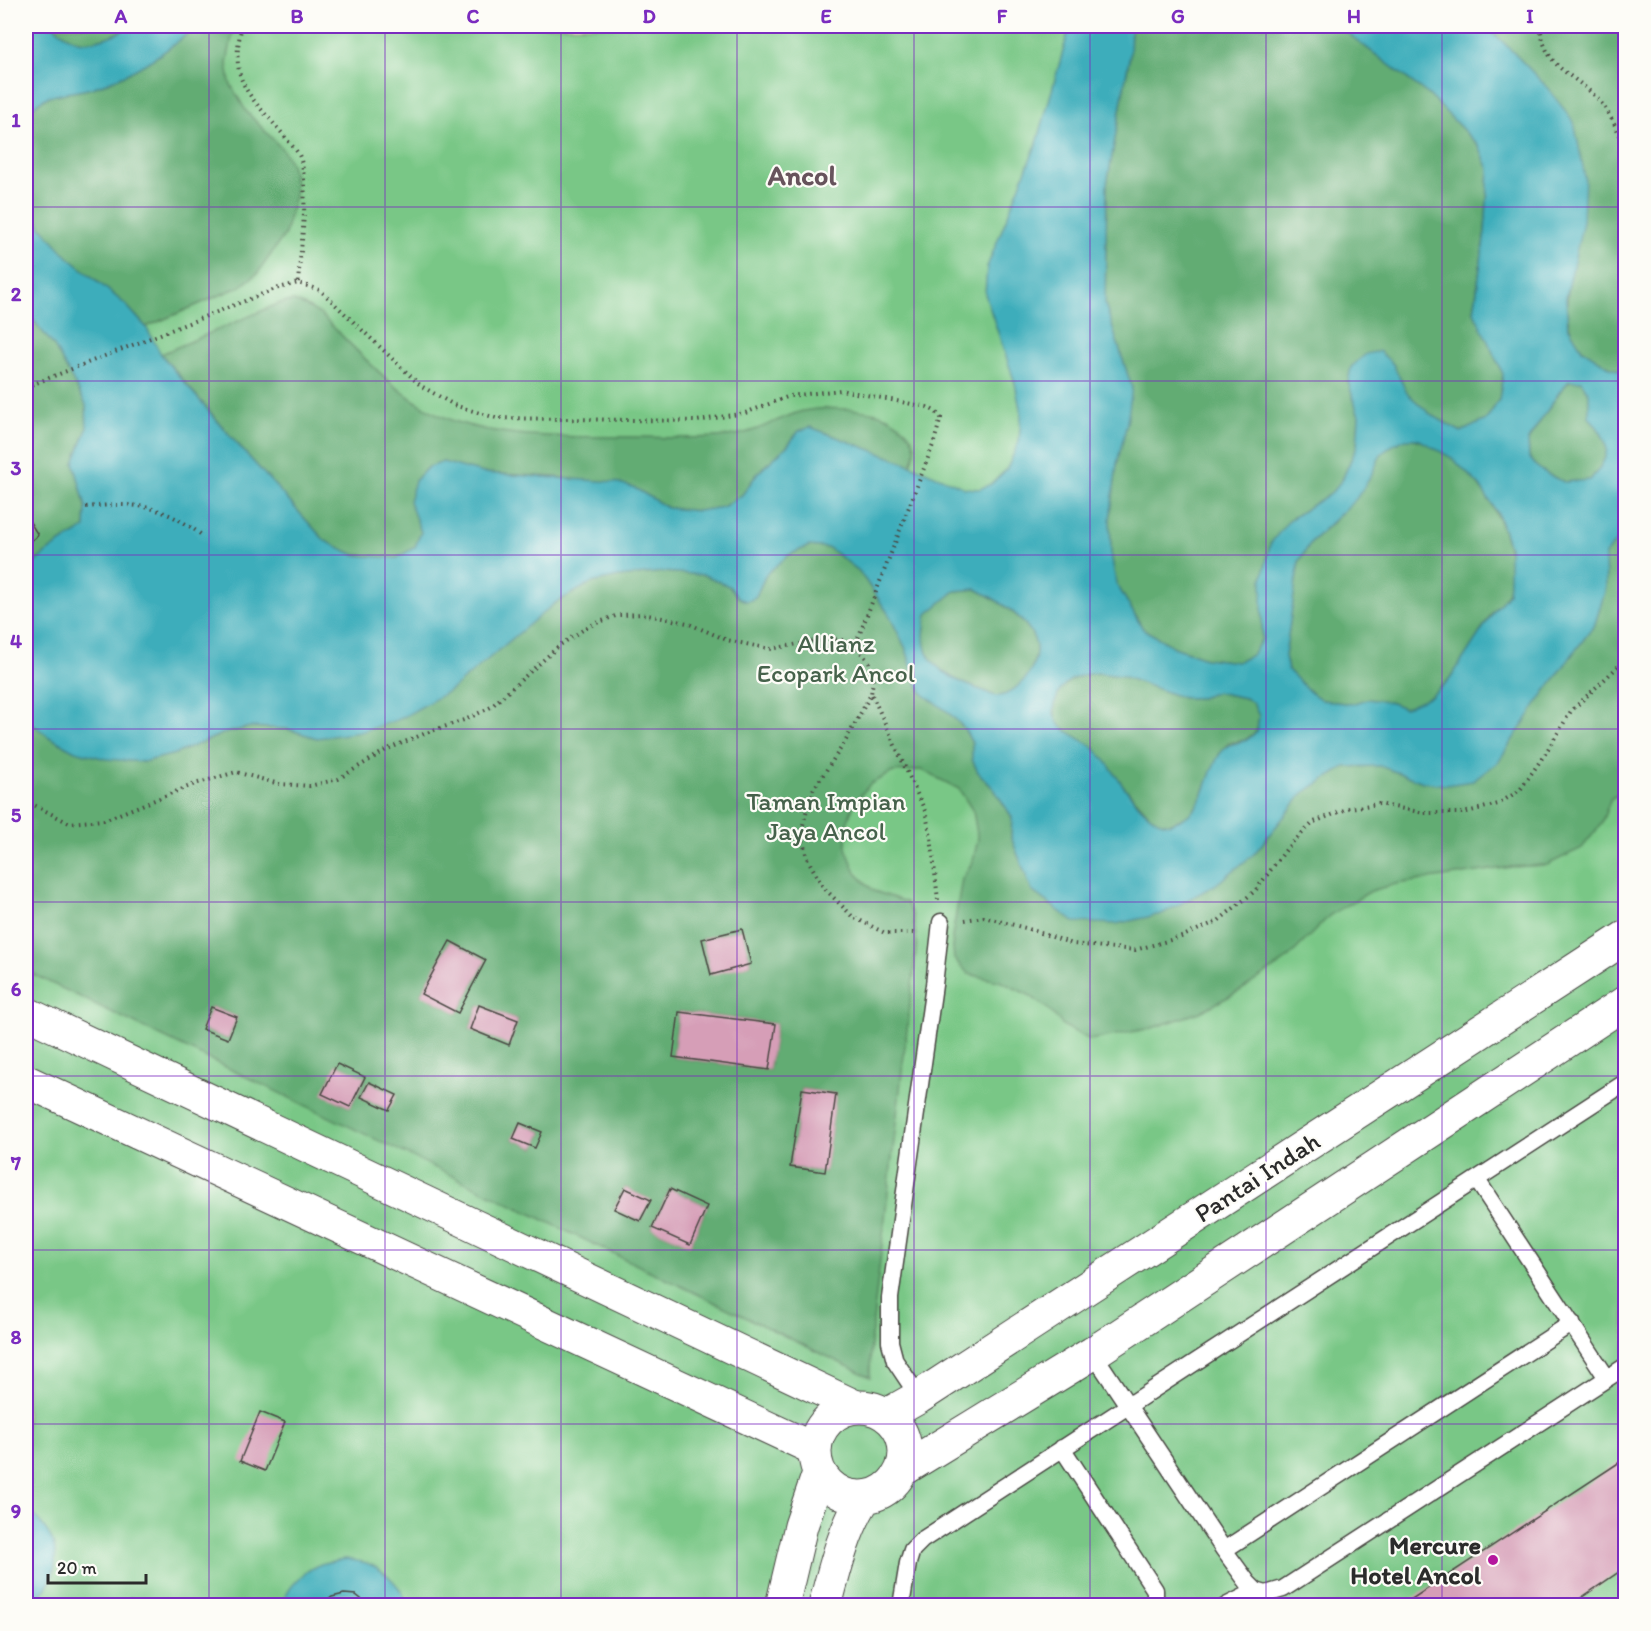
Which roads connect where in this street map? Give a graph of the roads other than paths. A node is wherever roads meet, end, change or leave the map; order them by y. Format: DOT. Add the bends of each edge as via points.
graph roads {
  1 [pos="941,922"];
  2 [pos="1626,937"];
  3 [pos="1626,1002"];
  4 [pos="26,1013"];
  5 [pos="26,1081"];
  6 [pos="1626,1082"];
  7 [pos="1477,1180"];
  8 [pos="1572,1323"];
  9 [pos="1093,1353"];
  10 [pos="1626,1366"];
  11 [pos="1607,1378"];
  12 [pos="919,1397"];
  13 [pos="1128,1405"];
  14 [pos="872,1411"];
  15 [pos="1062,1448"];
  16 [pos="817,1461"];
  17 [pos="902,1470"];
  18 [pos="864,1498"];
  19 [pos="1224,1550"];
  20 [pos="1256,1591"];
  21 [pos="782,1605"];
  22 [pos="825,1605"];
  23 [pos="901,1605"];
  24 [pos="1155,1605"];
  25 [pos="1226,1605"];
  1 -- 12 [label="lane" via="890,1298 890,1342 896,1361"];
  2 -- 12 [label="street, Pantai Indah"];
  3 -- 9 [label="street"];
  4 -- 14 [label="street"];
  5 -- 16 [label="street"];
  6 -- 7 [label="lane"];
  7 -- 8 [label="lane"];
  7 -- 13 [label="lane"];
  8 -- 11 [label="lane"];
  8 -- 19 [label="lane"];
  9 -- 13 [label="lane"];
  9 -- 17 [label="street"];
  10 -- 11 [label="lane"];
  11 -- 20 [label="lane" via="1283,1588 1266,1594"];
  12 -- 14 [label="street, Pantai Indah"];
  13 -- 15 [label="lane"];
  13 -- 19 [label="lane"];
  14 -- 16 [label="street" via="836,1413 821,1429"];
  14 -- 17 [label="street" via="898,1426 905,1440"];
  15 -- 23 [label="lane" via="922,1540 912,1550"];
  15 -- 24 [label="lane" via="1155,1590"];
  16 -- 18 [label="street" via="831,1487 846,1496"];
  16 -- 21 [label="street"];
  17 -- 18 [label="street" via="893,1484"];
  18 -- 22 [label="street" via="850,1520"];
  19 -- 20 [label="lane"];
  20 -- 25 [label="lane"];
}
